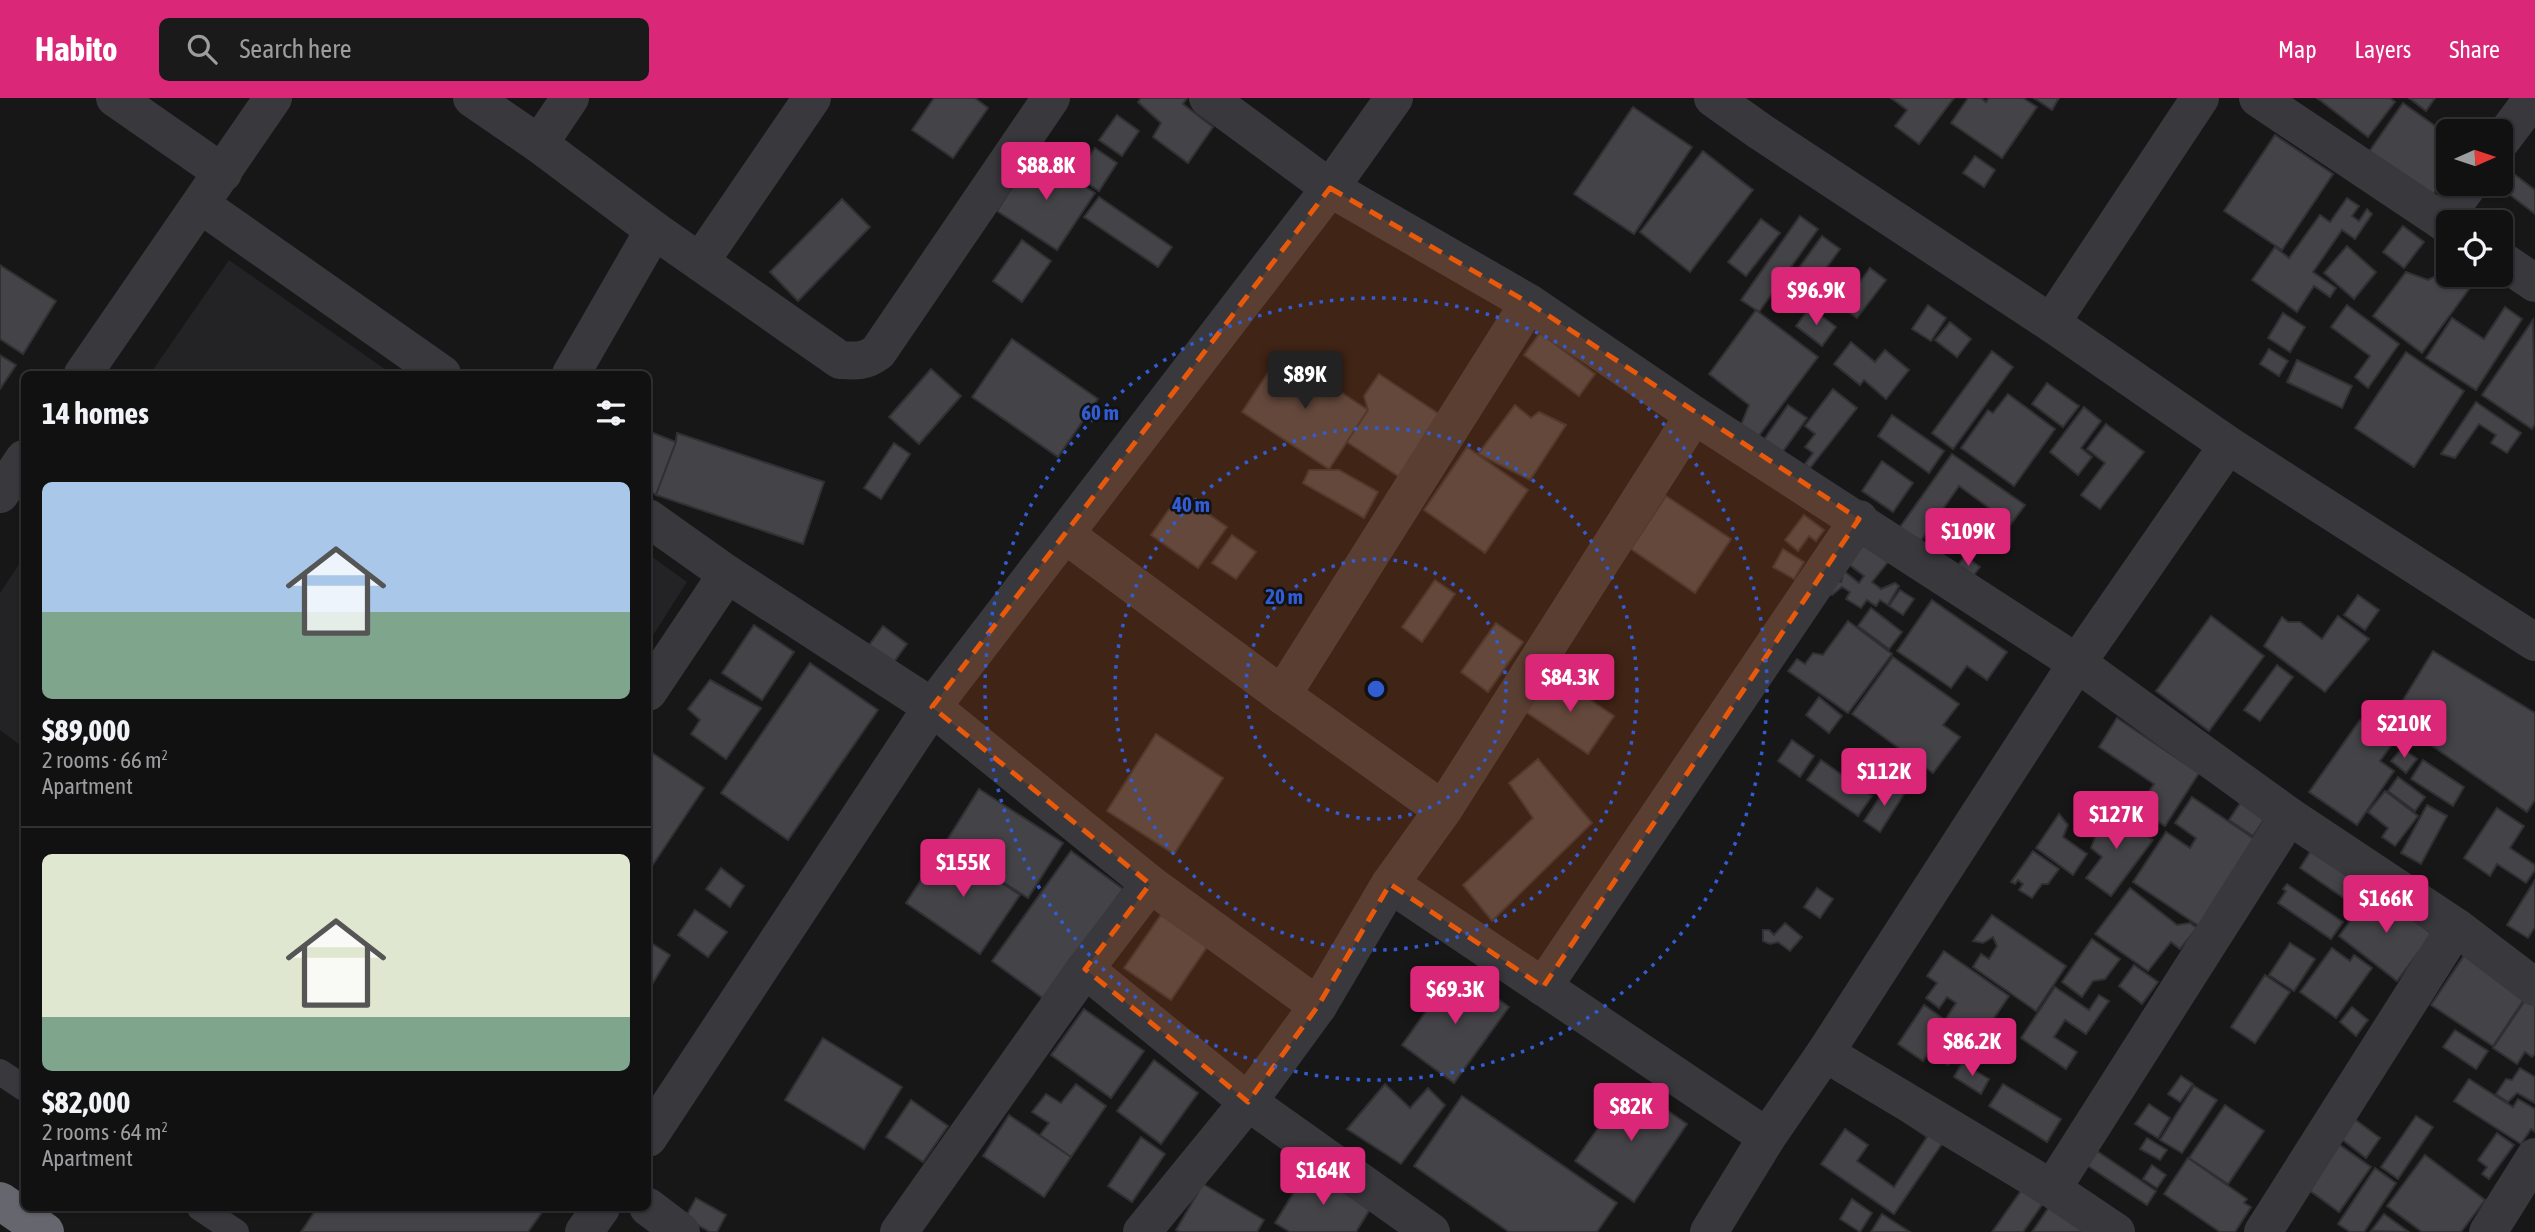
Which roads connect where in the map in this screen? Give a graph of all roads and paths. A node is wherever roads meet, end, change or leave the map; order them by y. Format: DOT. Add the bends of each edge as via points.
graph roads {
  1 [pos="115,98"];
  2 [pos="273,98"];
  3 [pos="472,98"];
  4 [pos="570,98"];
  5 [pos="812,98"];
  6 [pos="1051,98"];
  7 [pos="1208,98"];
  8 [pos="1394,98"];
  9 [pos="1713,98"];
  10 [pos="2200,98"];
  11 [pos="2258,98"];
  12 [pos="2533,98"];
  13 [pos="2513,125"];
  14 [pos="539,144"];
  15 [pos="223,173"];
  16 [pos="1330,188"];
  17 [pos="201,205"];
  18 [pos="2436,217"];
  19 [pos="654,230"];
  20 [pos="700,262"];
  21 [pos="2513,268"];
  22 [pos="2535,283"];
  23 [pos="1529,303"];
  24 [pos="2052,323"];
  25 [pos="85,371"];
  26 [pos="438,371"];
  27 [pos="573,371"];
  28 [pos="1694,415"];
  29 [pos="2228,445"];
  30 [pos="21,462"];
  31 [pos="0,494"];
  32 [pos="1859,519"];
  33 [pos="651,520"];
  34 [pos="1066,534"];
  35 [pos="727,574"];
  36 [pos="2535,642"];
  37 [pos="2077,663"];
  38 [pos="651,688"];
  39 [pos="1282,695"];
  40 [pos="932,707"];
  41 [pos="1443,810"];
  42 [pos="2289,816"];
  43 [pos="1150,884"];
  44 [pos="1390,884"];
  45 [pos="2456,927"];
  46 [pos="1085,969"];
  47 [pos="1543,987"];
  48 [pos="2535,987"];
  49 [pos="1318,1006"];
  50 [pos="1825,1053"];
  51 [pos="0,1072"];
  52 [pos="21,1086"];
  53 [pos="1248,1102"];
  54 [pos="651,1133"];
  55 [pos="1767,1138"];
  56 [pos="2535,1157"];
  57 [pos="2052,1189"];
  58 [pos="651,1209"];
  59 [pos="3,1211"];
  60 [pos="204,1211"];
  61 [pos="599,1211"];
  62 [pos="1394,1221"];
  63 [pos="45,1232"];
  64 [pos="236,1232"];
  65 [pos="584,1232"];
  66 [pos="681,1232"];
  67 [pos="899,1232"];
  68 [pos="1142,1232"];
  69 [pos="1431,1232"];
  70 [pos="1709,1232"];
  71 [pos="2116,1232"];
  72 [pos="2263,1232"];
  73 [pos="2488,1232"];
  1 -- 15 [label="street"];
  2 -- 15 [label="street"];
  3 -- 14 [label="street"];
  4 -- 14 [label="street"];
  5 -- 20 [label="street"];
  6 -- 20 [label="street" via="869,359 841,360"];
  7 -- 16 [label="street"];
  8 -- 16 [label="street"];
  9 -- 24 [label="street"];
  10 -- 24 [label="street"];
  11 -- 18 [label="street"];
  12 -- 13 [label="street"];
  14 -- 19 [label="street"];
  15 -- 17 [label="street"];
  16 -- 23 [label="street"];
  16 -- 34 [label="street"];
  17 -- 25 [label="street"];
  17 -- 26 [label="street"];
  19 -- 20 [label="street"];
  19 -- 27 [label="street"];
  21 -- 22 [label="street"];
  23 -- 28 [label="street"];
  23 -- 39 [label="street"];
  24 -- 29 [label="street"];
  28 -- 32 [label="street"];
  28 -- 41 [label="street"];
  29 -- 36 [label="street"];
  29 -- 37 [label="street"];
  30 -- 31 [label="street"];
  32 -- 37 [label="street"];
  32 -- 47 [label="street"];
  33 -- 35 [label="street"];
  34 -- 39 [label="street"];
  34 -- 40 [label="street"];
  35 -- 38 [label="street"];
  35 -- 40 [label="street"];
  37 -- 42 [label="street"];
  37 -- 50 [label="street"];
  39 -- 41 [label="street"];
  40 -- 43 [label="street"];
  40 -- 54 [label="street"];
  41 -- 44 [label="street"];
  42 -- 45 [label="street"];
  42 -- 57 [label="street"];
  43 -- 46 [label="street"];
  43 -- 49 [label="street"];
  44 -- 47 [label="street"];
  44 -- 49 [label="street"];
  45 -- 48 [label="street"];
  45 -- 72 [label="street"];
  46 -- 53 [label="street"];
  46 -- 67 [label="street"];
  47 -- 55 [label="street"];
  49 -- 53 [label="street"];
  50 -- 55 [label="street"];
  50 -- 57 [label="street"];
  51 -- 52 [label="lane"];
  53 -- 62 [label="street"];
  53 -- 68 [label="street"];
  55 -- 70 [label="street"];
  56 -- 73 [label="street"];
  57 -- 71 [label="street"];
  58 -- 66 [label="street"];
  59 -- 63 [label="highway"];
  60 -- 64 [label="lane"];
  61 -- 65 [label="street"];
  62 -- 69 [label="street"];
}
